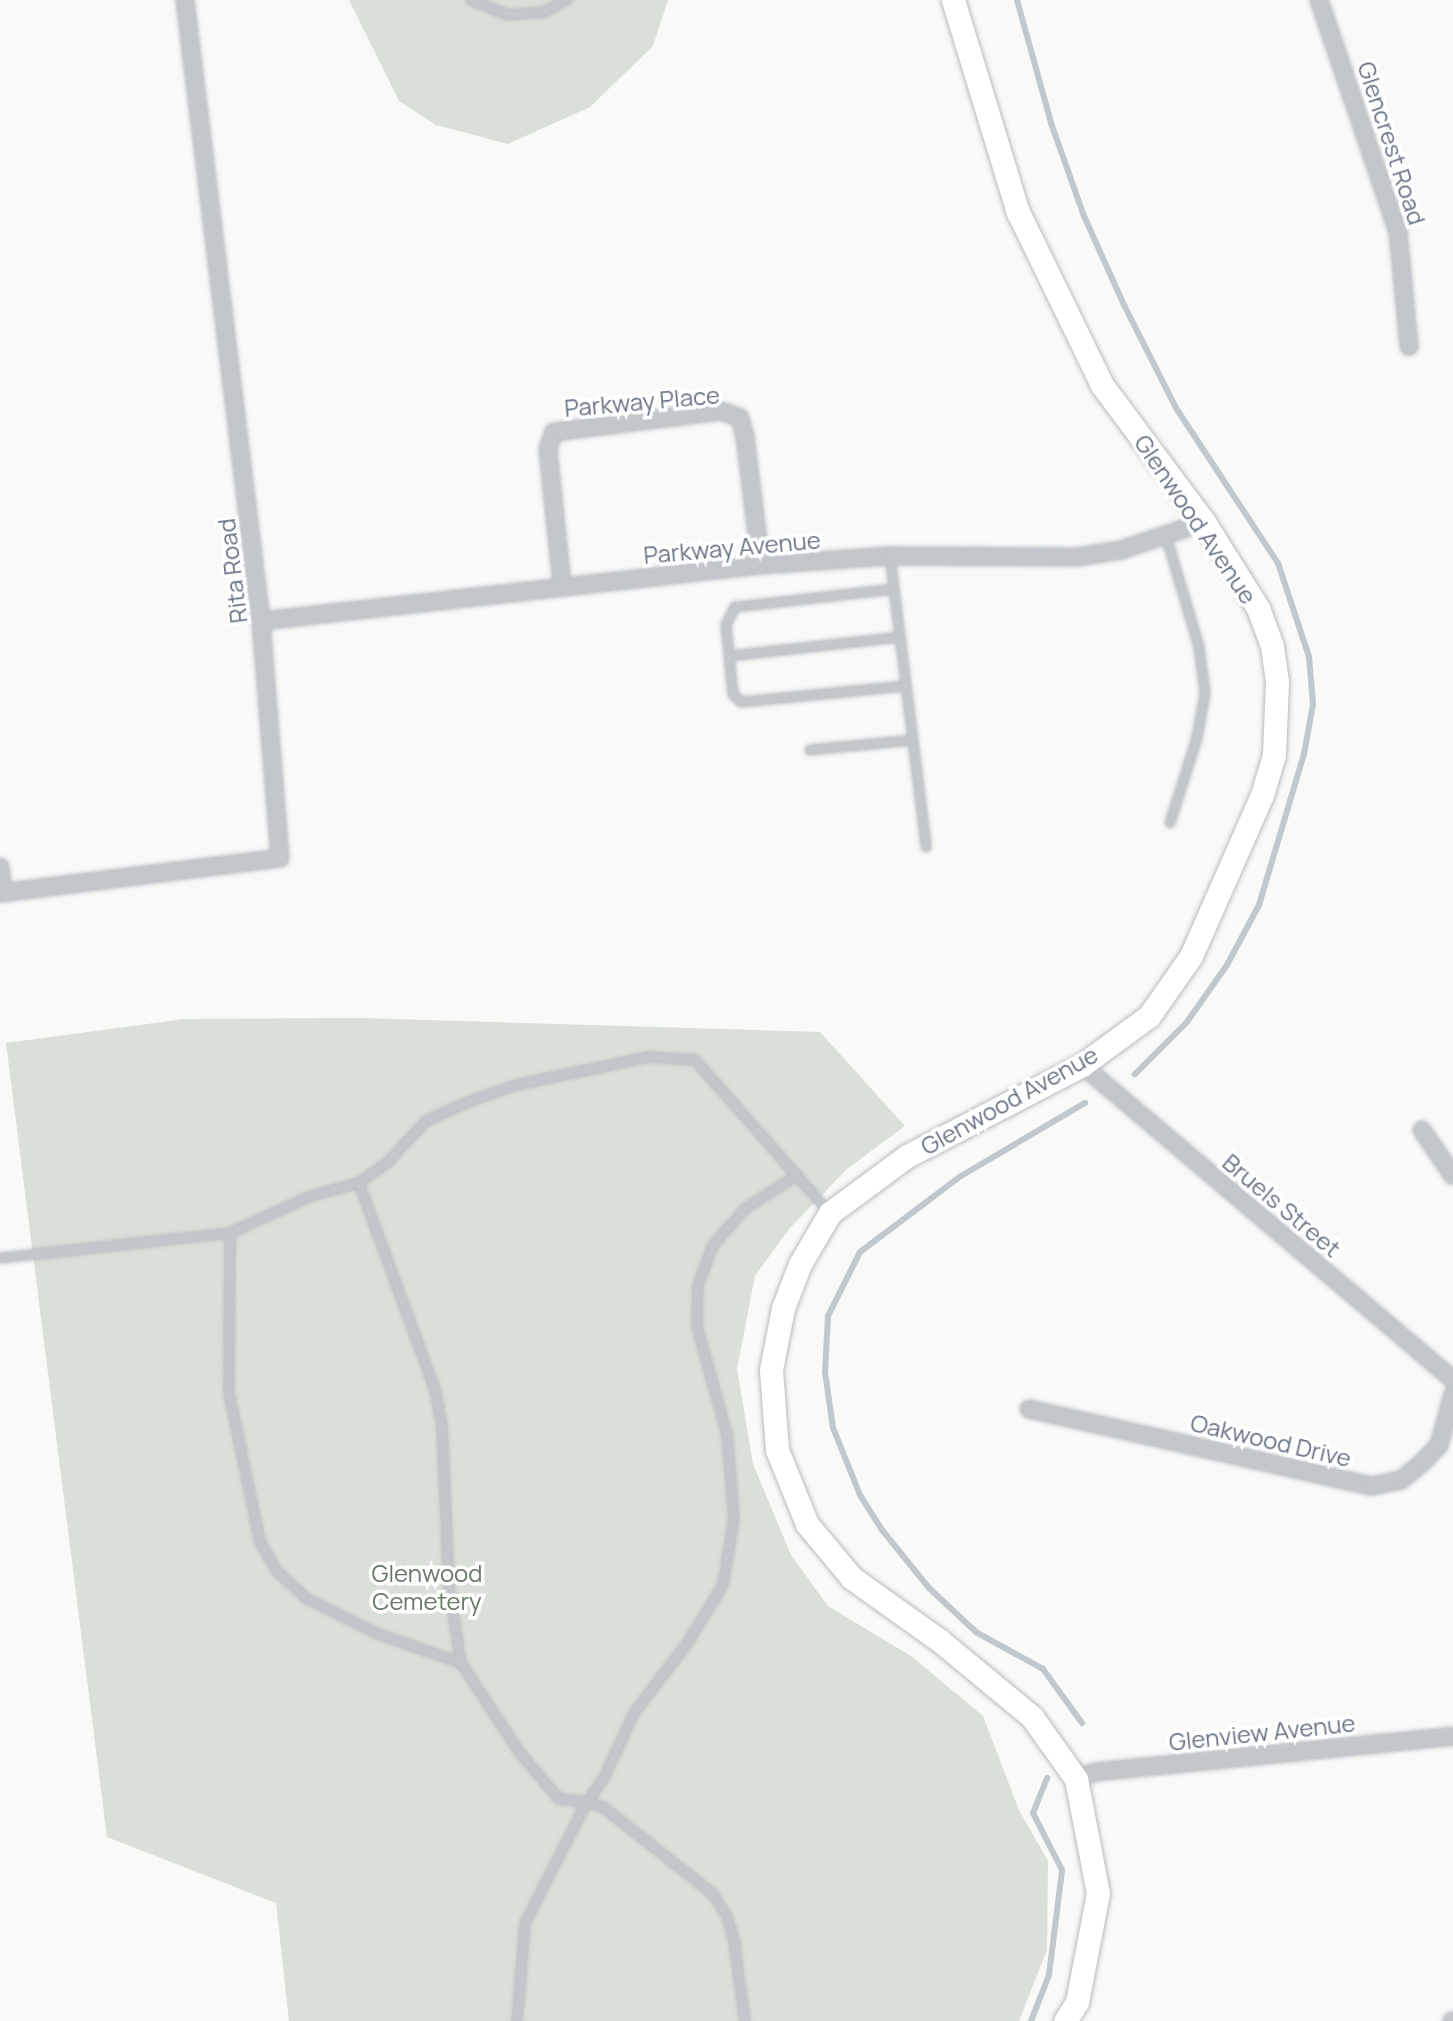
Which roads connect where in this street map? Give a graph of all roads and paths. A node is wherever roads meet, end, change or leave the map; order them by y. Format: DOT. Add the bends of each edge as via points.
graph roads {
  1 [pos="185,0"];
  2 [pos="471,0"];
  3 [pos="567,0"];
  4 [pos="953,0"];
  5 [pos="1319,0"];
  6 [pos="1409,346"];
  7 [pos="1204,522"];
  8 [pos="1166,536"];
  9 [pos="890,556"];
  10 [pos="761,565"];
  11 [pos="562,585"];
  12 [pos="894,589"];
  13 [pos="261,621"];
  14 [pos="900,638"];
  15 [pos="729,656"];
  16 [pos="906,686"];
  17 [pos="913,740"];
  18 [pos="810,750"];
  19 [pos="1170,823"];
  20 [pos="926,847"];
  21 [pos="0,867"];
  22 [pos="1,893"];
  23 [pos="1082,1066"];
  24 [pos="1422,1130"];
  25 [pos="797,1175"];
  26 [pos="1453,1176"];
  27 [pos="359,1183"];
  28 [pos="830,1213"];
  29 [pos="230,1233"];
  30 [pos="0,1258"];
  31 [pos="1453,1380"];
  32 [pos="1453,1394"];
  33 [pos="1029,1409"];
  34 [pos="461,1662"];
  35 [pos="1453,1736"];
  36 [pos="1076,1779"];
  37 [pos="587,1802"];
  38 [pos="517,2021"];
  39 [pos="745,2021"];
  40 [pos="1066,2021"];
  1 -- 13 [label="street, Rita Road"];
  2 -- 3 [label="lane" via="508,15 544,12"];
  4 -- 7 [label="street, Glenwood Avenue" via="1024,224 1102,385"];
  5 -- 6 [label="street, Glencrest Road" via="1398,232"];
  7 -- 8 [label="street, Parkway Avenue"];
  7 -- 23 [label="street, Glenwood Avenue" via="1258,608 1272,646 1279,717 1275,755 1191,956 1149,1016"];
  8 -- 9 [label="street, Parkway Avenue" via="1079,557"];
  8 -- 19 [label="lane" via="1199,647 1205,693 1198,738"];
  9 -- 10 [label="street, Parkway Avenue"];
  9 -- 12 [label="lane"];
  10 -- 11 [label="street, Parkway Avenue"];
  10 -- 11 [label="street, Parkway Place" via="745,437 740,418 721,411 554,432 548,449"];
  11 -- 13 [label="street, Parkway Avenue"];
  12 -- 14 [label="lane"];
  12 -- 15 [label="lane" via="735,607 726,625"];
  13 -- 22 [label="street, Rita Road" via="280,858"];
  14 -- 15 [label="lane"];
  14 -- 16 [label="lane"];
  15 -- 16 [label="lane" via="733,694 741,702"];
  16 -- 17 [label="lane"];
  17 -- 18 [label="lane"];
  17 -- 20 [label="lane"];
  21 -- 22 [label="street"];
  23 -- 28 [label="street, Glenwood Avenue" via="907,1156"];
  23 -- 31 [label="street, Bruels Street"];
  24 -- 26 [label="street"];
  25 -- 27 [label="lane" via="695,1060 660,1056 516,1086 468,1102 426,1121 387,1163"];
  25 -- 28 [label="lane"];
  25 -- 37 [label="lane" via="745,1209 713,1245 698,1285 697,1326 727,1435 734,1518 723,1585 688,1642 634,1713 604,1778"];
  27 -- 29 [label="lane" via="311,1196"];
  27 -- 34 [label="lane" via="435,1391 442,1426 449,1587"];
  28 -- 36 [label="street, Glenwood Avenue" via="800,1265 783,1308 771,1370 776,1450 807,1524 852,1578 940,1640 1032,1717"];
  29 -- 30 [label="lane"];
  29 -- 34 [label="lane" via="229,1393 260,1542 277,1571 307,1599 378,1634"];
  32 -- 33 [label="street, Oakwood Drive" via="1439,1445 1401,1480 1371,1486"];
  34 -- 37 [label="lane" via="520,1753 559,1799"];
  35 -- 36 [label="street, Glenview Avenue" via="1095,1772"];
  36 -- 40 [label="street, Glenwood Avenue" via="1098,1893 1077,2002"];
  37 -- 38 [label="lane" via="525,1923"];
  37 -- 39 [label="lane" via="603,1808 712,1893 727,1916 734,1941"];
}
